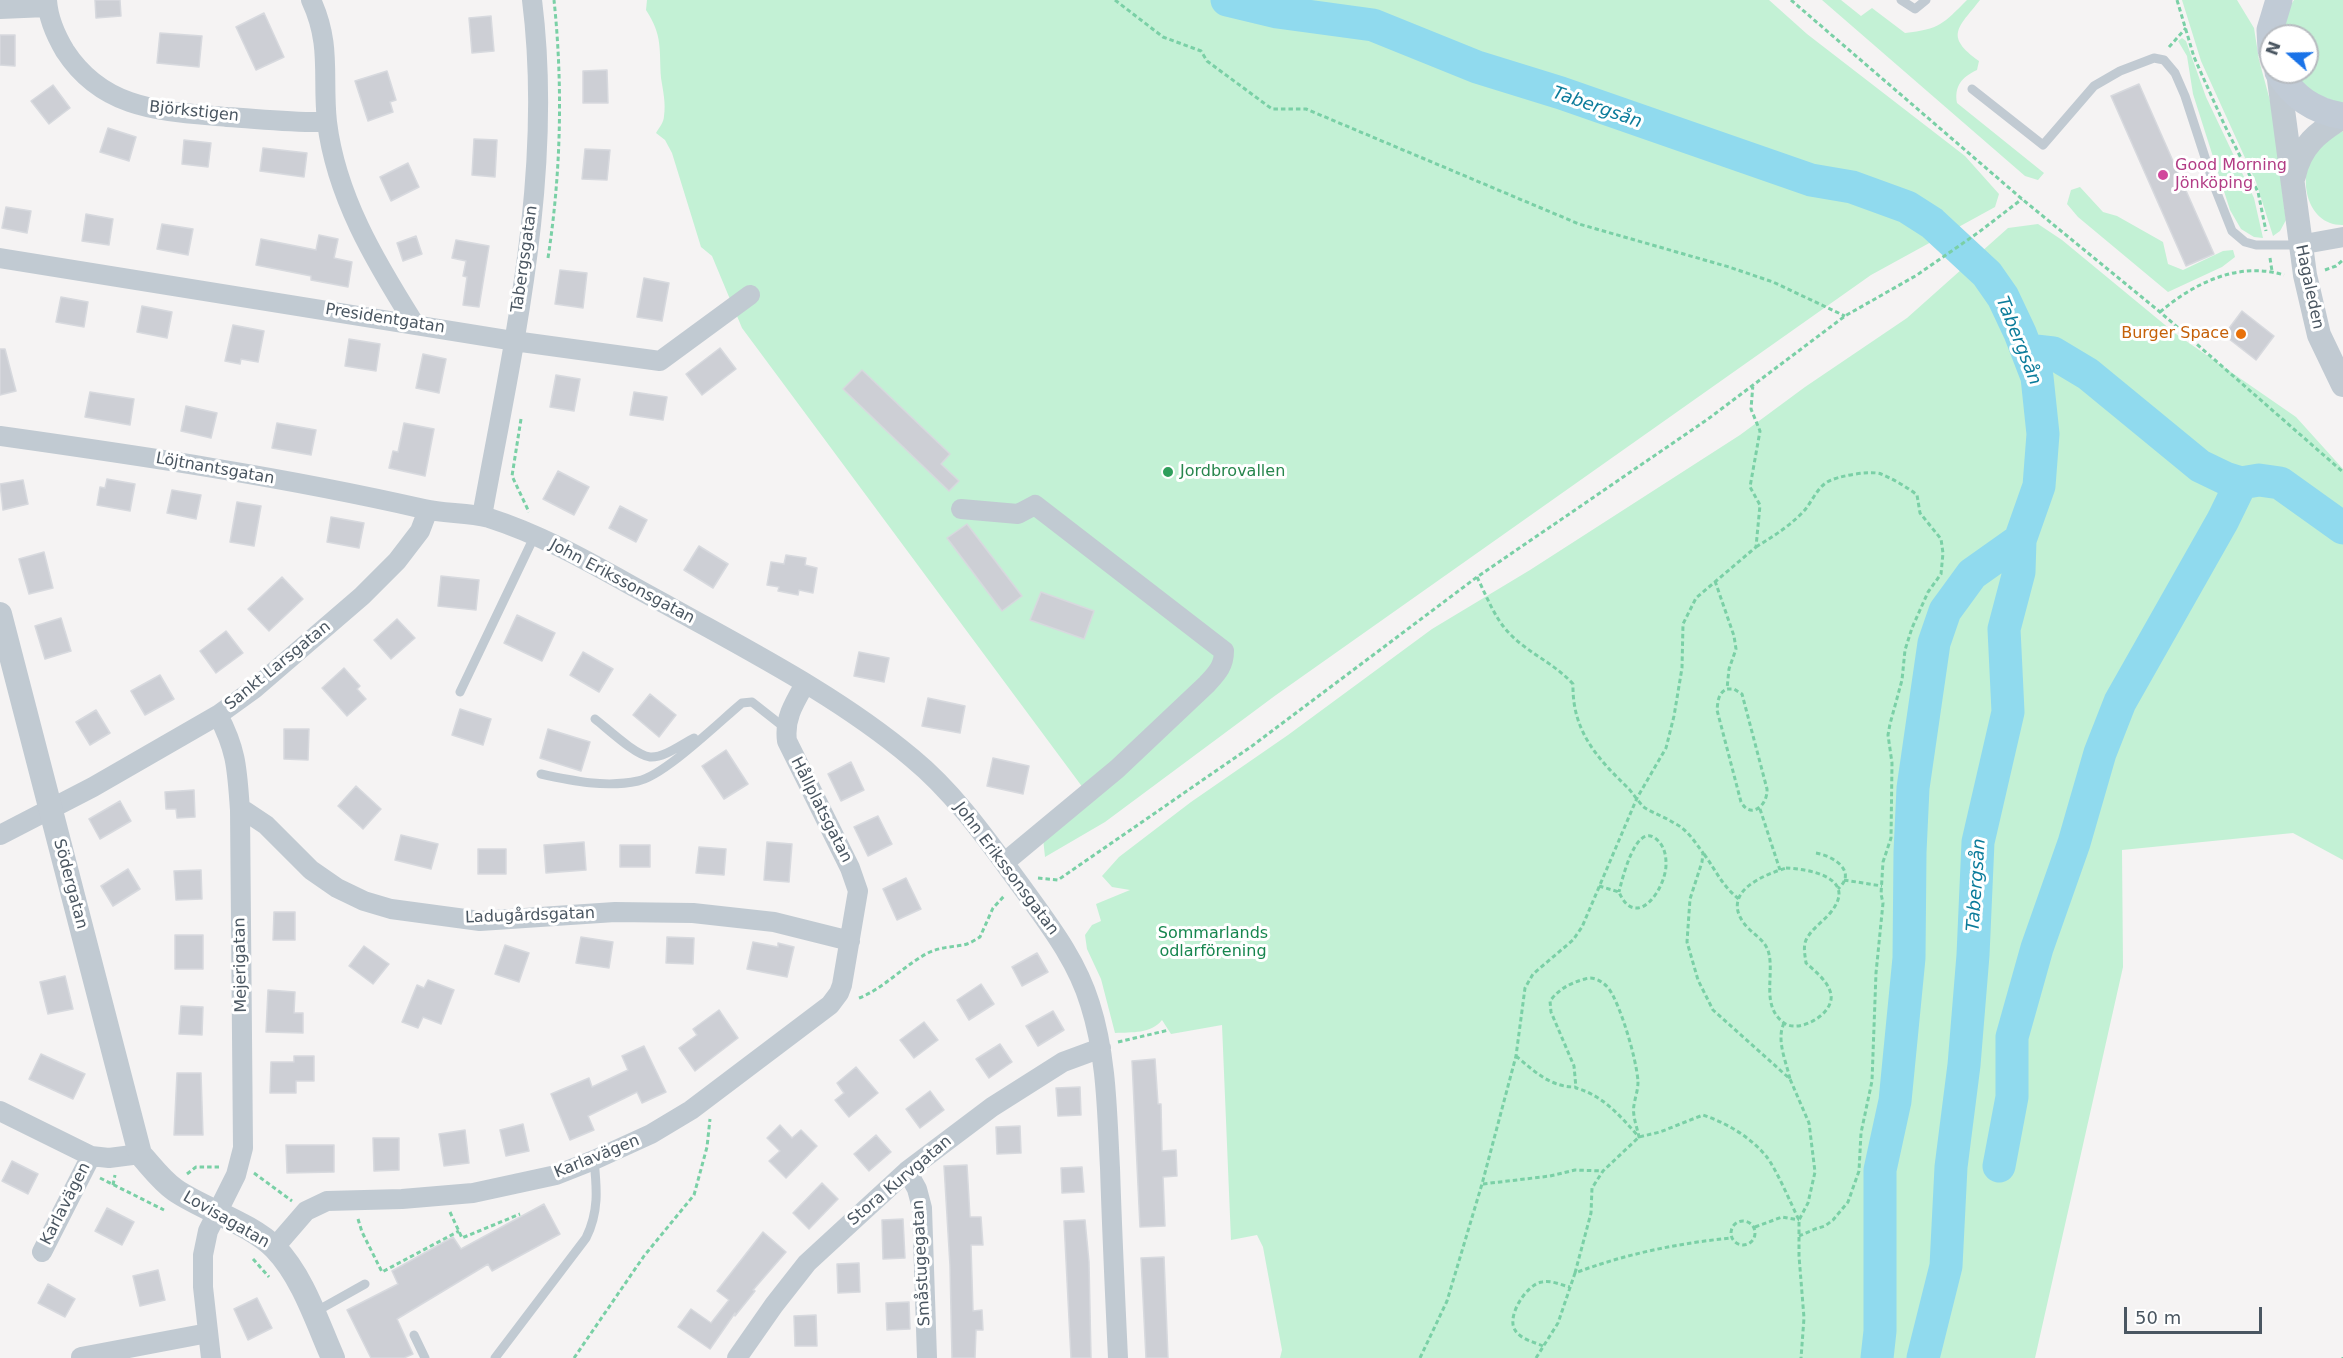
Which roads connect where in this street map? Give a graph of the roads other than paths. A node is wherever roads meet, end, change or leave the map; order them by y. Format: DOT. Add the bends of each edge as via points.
graph roads {
  1 [pos="310,0"];
  2 [pos="532,0"];
  3 [pos="1901,0"];
  4 [pos="1926,0"];
  5 [pos="2255,0"];
  6 [pos="2279,0"];
  7 [pos="47,4"];
  8 [pos="0,9"];
  9 [pos="2267,24"];
  10 [pos="2274,24"];
  11 [pos="2280,84"];
  12 [pos="2286,84"];
  13 [pos="1972,89"];
  14 [pos="2343,117"];
  15 [pos="327,122"];
  16 [pos="2293,184"];
  17 [pos="2343,237"];
  18 [pos="2300,245"];
  19 [pos="0,258"];
  20 [pos="750,295"];
  21 [pos="414,323"];
  22 [pos="514,340"];
  23 [pos="2343,385"];
  24 [pos="0,436"];
  25 [pos="428,510"];
  26 [pos="961,510"];
  27 [pos="482,516"];
  28 [pos="535,535"];
  29 [pos="0,614"];
  30 [pos="805,684"];
  31 [pos="460,692"];
  32 [pos="218,715"];
  33 [pos="596,719"];
  34 [pos="785,728"];
  35 [pos="709,730"];
  36 [pos="541,774"];
  37 [pos="50,809"];
  38 [pos="240,810"];
  39 [pos="0,835"];
  40 [pos="1005,862"];
  41 [pos="850,940"];
  42 [pos="1101,1048"];
  43 [pos="0,1111"];
  44 [pos="140,1154"];
  45 [pos="594,1160"];
  46 [pos="87,1163"];
  47 [pos="907,1172"];
  48 [pos="216,1213"];
  49 [pos="274,1248"];
  50 [pos="42,1252"];
  51 [pos="365,1284"];
  52 [pos="313,1314"];
  53 [pos="208,1334"];
  54 [pos="414,1335"];
  55 [pos="81,1357"];
  56 [pos="211,1358"];
  57 [pos="333,1358"];
  58 [pos="424,1358"];
  59 [pos="495,1358"];
  60 [pos="737,1358"];
  61 [pos="927,1358"];
  62 [pos="1118,1358"];
  1 -- 15 [label="street" via="327,64"];
  2 -- 22 [label="street, Tabergsgatan" via="538,75 538,156"];
  3 -- 4 [label="lane" via="1915,9"];
  5 -- 9 [label="main road"];
  6 -- 10 [label="main road"];
  7 -- 8 [label="street"];
  7 -- 15 [label="street, Björkstigen" via="58,40 71,59 94,83 120,99 161,111"];
  11 -- 16 [label="street, Hagaleden"];
  12 -- 14 [label="main road" via="2313,107"];
  13 -- 18 [label="lane" via="2043,145 2094,86 2154,58 2164,60 2175,72 2185,96 2232,231 2245,242"];
  14 -- 16 [label="street, Hagaleden" via="2321,130 2304,149"];
  15 -- 21 [label="street" via="347,201 380,270"];
  16 -- 18 [label="street, Hagaleden"];
  17 -- 18 [label="street"];
  18 -- 23 [label="street, Hagaleden" via="2319,335"];
  19 -- 21 [label="street, Presidentgatan"];
  20 -- 22 [label="street, Presidentgatan" via="660,360"];
  21 -- 22 [label="street, Presidentgatan"];
  22 -- 27 [label="street, Tabergsgatan"];
  24 -- 25 [label="street, Löjtnantsgatan" via="152,457"];
  25 -- 27 [label="street, John Erikssonsgatan"];
  25 -- 32 [label="street, Sankt Larsgatan" via="420,531 397,561 362,596"];
  26 -- 40 [label="street" via="1018,514 1035,505 1224,651 1220,670 1207,684 1117,769"];
  27 -- 28 [label="street, John Erikssonsgatan"];
  28 -- 30 [label="street, John Erikssonsgatan"];
  28 -- 31 [label="lane"];
  29 -- 37 [label="street, Södergatan"];
  30 -- 34 [label="street"];
  30 -- 40 [label="street, John Erikssonsgatan" via="853,713 915,760 959,804"];
  32 -- 37 [label="street, Sankt Larsgatan"];
  32 -- 38 [label="street, Mejerigatan" via="231,739"];
  33 -- 35 [label="lane" via="638,752 651,757"];
  34 -- 35 [label="lane" via="752,702 742,703"];
  34 -- 41 [label="street, Hållplatsgatan" via="787,741 858,891"];
  35 -- 36 [label="lane" via="664,768 641,781 588,784"];
  37 -- 39 [label="street, Sankt Larsgatan"];
  37 -- 44 [label="street, Södergatan"];
  38 -- 41 [label="street, Ladugårdsgatan" via="266,825 311,870 338,888 391,909 480,921 615,912 693,913 774,922"];
  38 -- 48 [label="street, Mejerigatan" via="243,1148 236,1175"];
  40 -- 42 [label="street, John Erikssonsgatan" via="1072,961 1090,1002"];
  41 -- 45 [label="street, Karlavägen" via="840,993 830,1005 651,1134"];
  42 -- 47 [label="street, Stora Kurvgatan" via="1063,1062 992,1107"];
  42 -- 62 [label="street, John Erikssonsgatan"];
  43 -- 46 [label="street, Karlavägen"];
  44 -- 46 [label="street, Karlavägen"];
  44 -- 48 [label="street, Lovisagatan" via="175,1190"];
  45 -- 49 [label="street, Karlavägen" via="556,1175 493,1190 327,1201 311,1207"];
  45 -- 59 [label="lane" via="598,1197 590,1230"];
  46 -- 50 [label="street, Karlavägen"];
  47 -- 60 [label="street, Stora Kurvgatan" via="807,1263"];
  47 -- 61 [label="street, Småstugegatan" via="922,1208"];
  48 -- 49 [label="street, Lovisagatan"];
  48 -- 53 [label="street, Mejerigatan" via="203,1255 202,1287"];
  49 -- 52 [label="street, Lovisagatan" via="290,1268"];
  51 -- 52 [label="lane"];
  52 -- 57 [label="street, Lovisagatan"];
  53 -- 55 [label="street"];
  53 -- 56 [label="street, Mejerigatan"];
  54 -- 58 [label="lane"];
}
